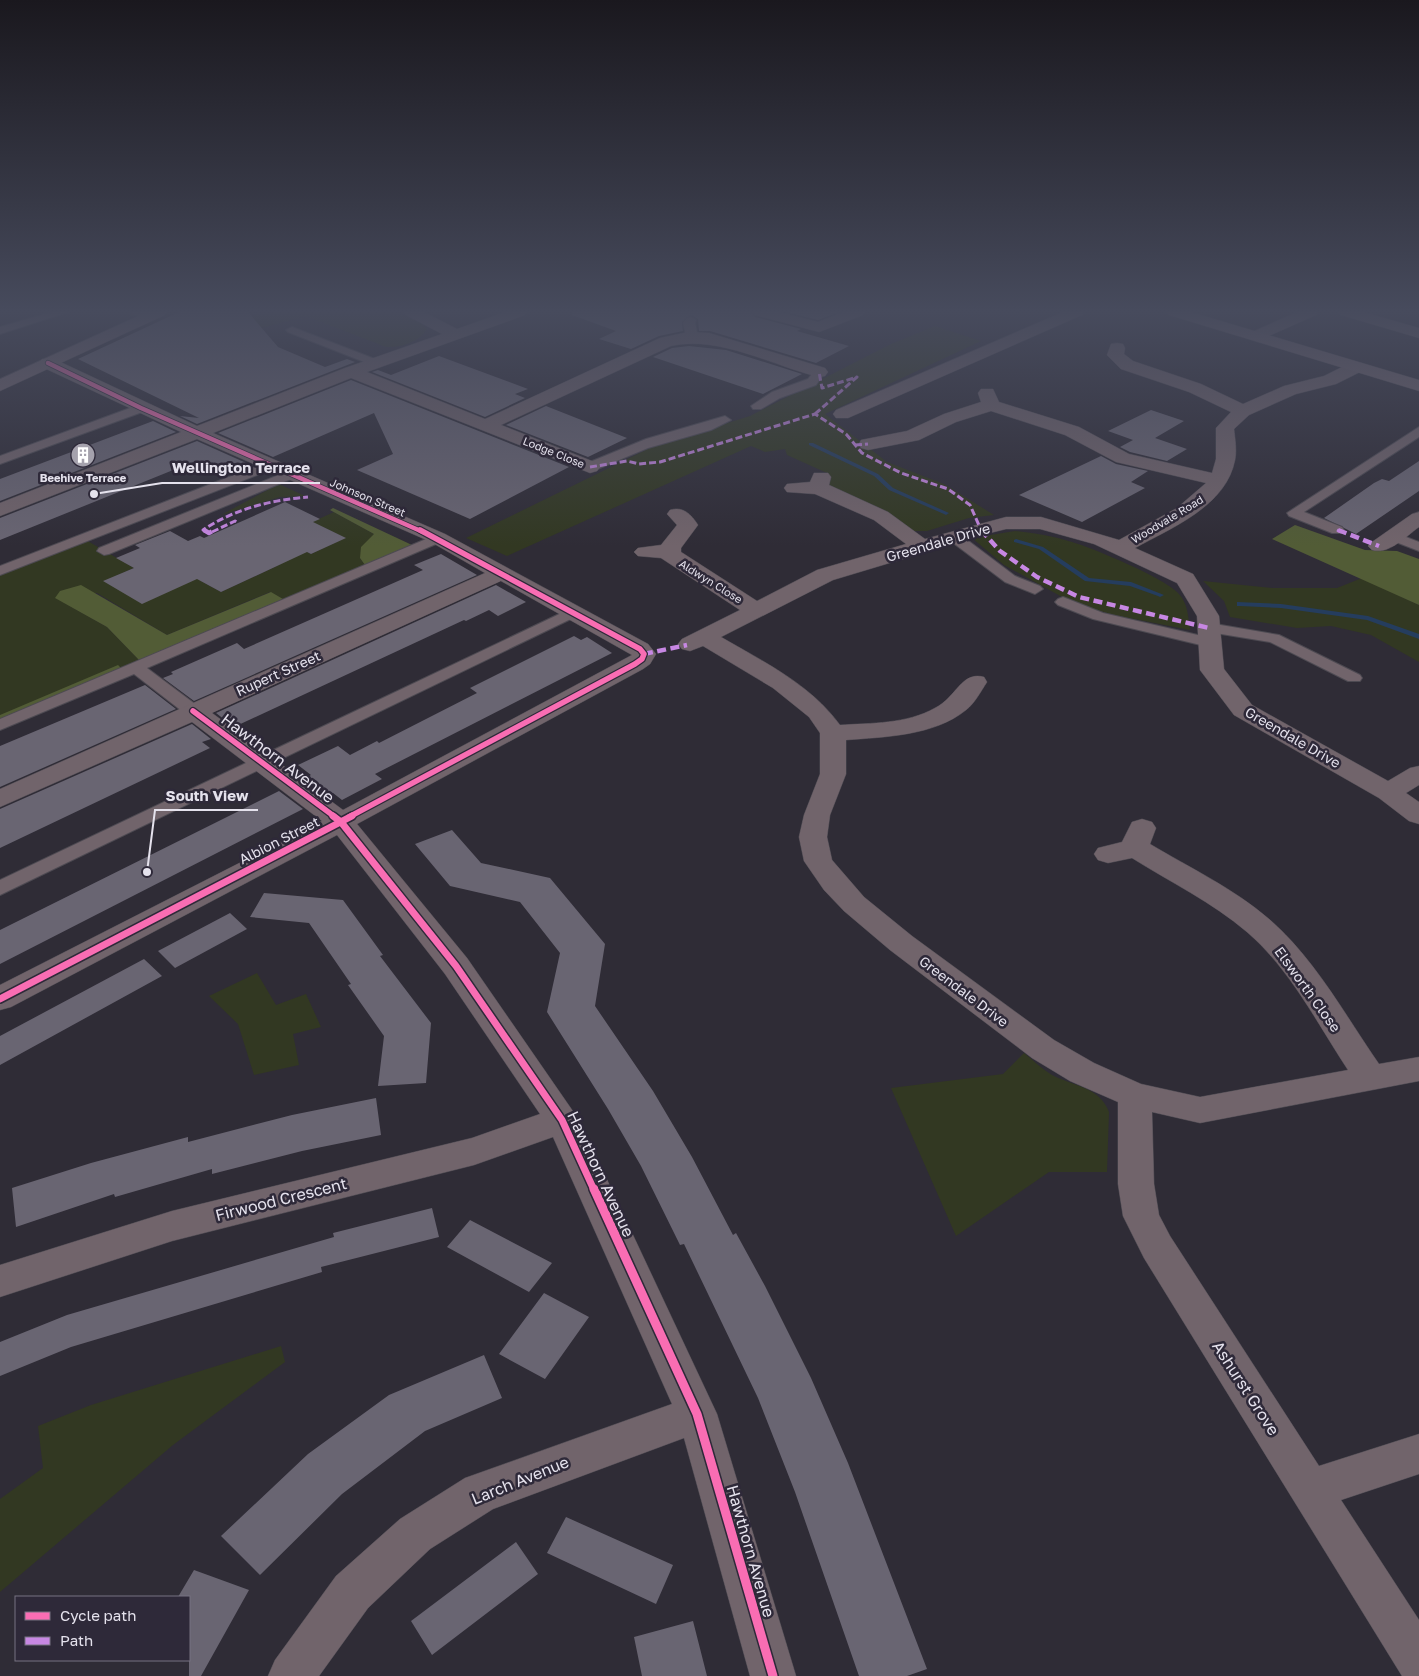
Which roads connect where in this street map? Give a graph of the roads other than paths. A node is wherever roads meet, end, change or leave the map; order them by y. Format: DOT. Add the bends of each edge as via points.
graph roads {
  1 [pos="104,390"];
  2 [pos="304,390"];
  3 [pos="397,390"];
  4 [pos="563,390"];
  5 [pos="791,390"];
  6 [pos="897,390"];
  7 [pos="1201,390"];
  8 [pos="1290,390"];
  9 [pos="757,406"];
  10 [pos="141,408"];
  11 [pos="1243,411"];
  12 [pos="842,414"];
  13 [pos="725,420"];
  14 [pos="486,426"];
  15 [pos="1419,431"];
  16 [pos="196,432"];
  17 [pos="868,444"];
  18 [pos="0,460"];
  19 [pos="270,465"];
  20 [pos="590,467"];
  21 [pos="291,474"];
  22 [pos="1219,480"];
  23 [pos="794,488"];
  24 [pos="0,510"];
  25 [pos="677,514"];
  26 [pos="1419,518"];
  27 [pos="1337,530"];
  28 [pos="953,536"];
  29 [pos="438,538"];
  30 [pos="1386,541"];
  31 [pos="923,547"];
  32 [pos="1419,547"];
  33 [pos="1120,548"];
  34 [pos="104,551"];
  35 [pos="670,551"];
  36 [pos="645,552"];
  37 [pos="0,571"];
  38 [pos="502,572"];
  39 [pos="1035,589"];
  40 [pos="1063,602"];
  41 [pos="756,610"];
  42 [pos="572,613"];
  43 [pos="1209,635"];
  44 [pos="644,654"];
  45 [pos="136,668"];
  46 [pos="1354,678"];
  47 [pos="976,692"];
  48 [pos="193,711"];
  49 [pos="0,725"];
  50 [pos="833,734"];
  51 [pos="263,763"];
  52 [pos="1419,774"];
  53 [pos="1388,792"];
  54 [pos="0,799"];
  55 [pos="1419,815"];
  56 [pos="341,822"];
  57 [pos="1128,843"];
  58 [pos="0,888"];
  59 [pos="0,999"];
  60 [pos="1419,1069"];
  61 [pos="1370,1077"];
  62 [pos="1135,1095"];
  63 [pos="562,1120"];
  64 [pos="0,1281"];
  65 [pos="697,1414"];
  66 [pos="1419,1454"];
  67 [pos="1310,1490"];
  68 [pos="1419,1661"];
  69 [pos="291,1676"];
  70 [pos="773,1676"];
  1 -- 10 [label="street, Johnson Street"];
  2 -- 16 [label="street"];
  3 -- 14 [label="street, Lodge Close"];
  4 -- 14 [label="street"];
  5 -- 9 [label="lane"];
  6 -- 12 [label="street"];
  7 -- 11 [label="street"];
  8 -- 11 [label="street, Woodvale Road"];
  10 -- 16 [label="street, Johnson Street"];
  10 -- 18 [label="lane"];
  11 -- 22 [label="street, Woodvale Road" via="1225,428 1226,460"];
  13 -- 20 [label="lane" via="648,443"];
  14 -- 20 [label="street, Lodge Close"];
  15 -- 27 [label="lane" via="1294,513"];
  16 -- 19 [label="street, Johnson Street"];
  16 -- 24 [label="street"];
  17 -- 22 [label="street" via="912,436 989,399 1072,431 1123,458"];
  19 -- 21 [label="street, Johnson Street"];
  19 -- 37 [label="lane"];
  21 -- 29 [label="street, Johnson Street"];
  21 -- 34 [label="lane"];
  22 -- 33 [label="street, Woodvale Road" via="1202,500"];
  23 -- 31 [label="street" via="820,482 881,516"];
  25 -- 35 [label="street, Aldwyn Close" via="688,525"];
  26 -- 30 [label="street"];
  28 -- 31 [label="street, Greendale Drive"];
  28 -- 33 [label="street, Greendale Drive" via="1006,523 1042,523"];
  28 -- 39 [label="lane" via="1010,579"];
  29 -- 38 [label="street, Johnson Street"];
  29 -- 45 [label="lane"];
  30 -- 32 [label="lane"];
  31 -- 41 [label="street, Greendale Drive" via="825,575"];
  33 -- 43 [label="street, Greendale Drive" via="1185,579 1208,616"];
  35 -- 36 [label="street, Aldwyn Close"];
  35 -- 41 [label="street, Aldwyn Close" via="670,555"];
  38 -- 42 [label="street, Johnson Street"];
  38 -- 48 [label="street, Rupert Street"];
  40 -- 43 [label="lane" via="1098,616"];
  41 -- 50 [label="street, Greendale Drive" via="695,641 789,688 818,712"];
  42 -- 44 [label="street, Johnson Street" via="640,648"];
  42 -- 51 [label="lane"];
  43 -- 46 [label="lane" via="1272,638"];
  43 -- 53 [label="street, Greendale Drive" via="1212,670 1243,710"];
  44 -- 56 [label="street, Albion Street" via="635,664"];
  45 -- 48 [label="lane"];
  45 -- 49 [label="lane"];
  47 -- 50 [label="street" via="956,706 925,720 884,729"];
  48 -- 51 [label="street, Hawthorn Avenue"];
  48 -- 54 [label="street, Rupert Street"];
  50 -- 62 [label="street, Greendale Drive" via="833,774 817,815 813,838 818,861 834,884 901,943 1043,1049 1082,1072"];
  51 -- 56 [label="street, Hawthorn Avenue"];
  51 -- 58 [label="lane"];
  52 -- 53 [label="street"];
  53 -- 55 [label="street, Greendale Drive"];
  56 -- 59 [label="street, Albion Street"];
  56 -- 63 [label="street, Hawthorn Avenue" via="456,966"];
  57 -- 61 [label="street, Elsworth Close" via="1231,907 1270,937"];
  60 -- 61 [label="street, Greendale Drive"];
  61 -- 62 [label="street, Greendale Drive" via="1200,1110"];
  62 -- 67 [label="street, Ashurst Grove" via="1134,1152 1141,1216 1162,1255"];
  63 -- 64 [label="street, Firwood Crescent" via="474,1151 172,1226"];
  63 -- 65 [label="street, Hawthorn Avenue"];
  65 -- 69 [label="street, Larch Avenue" via="480,1493 415,1534 352,1592"];
  65 -- 70 [label="street, Hawthorn Avenue"];
  66 -- 67 [label="street"];
  67 -- 68 [label="street, Ashurst Grove"];
}
